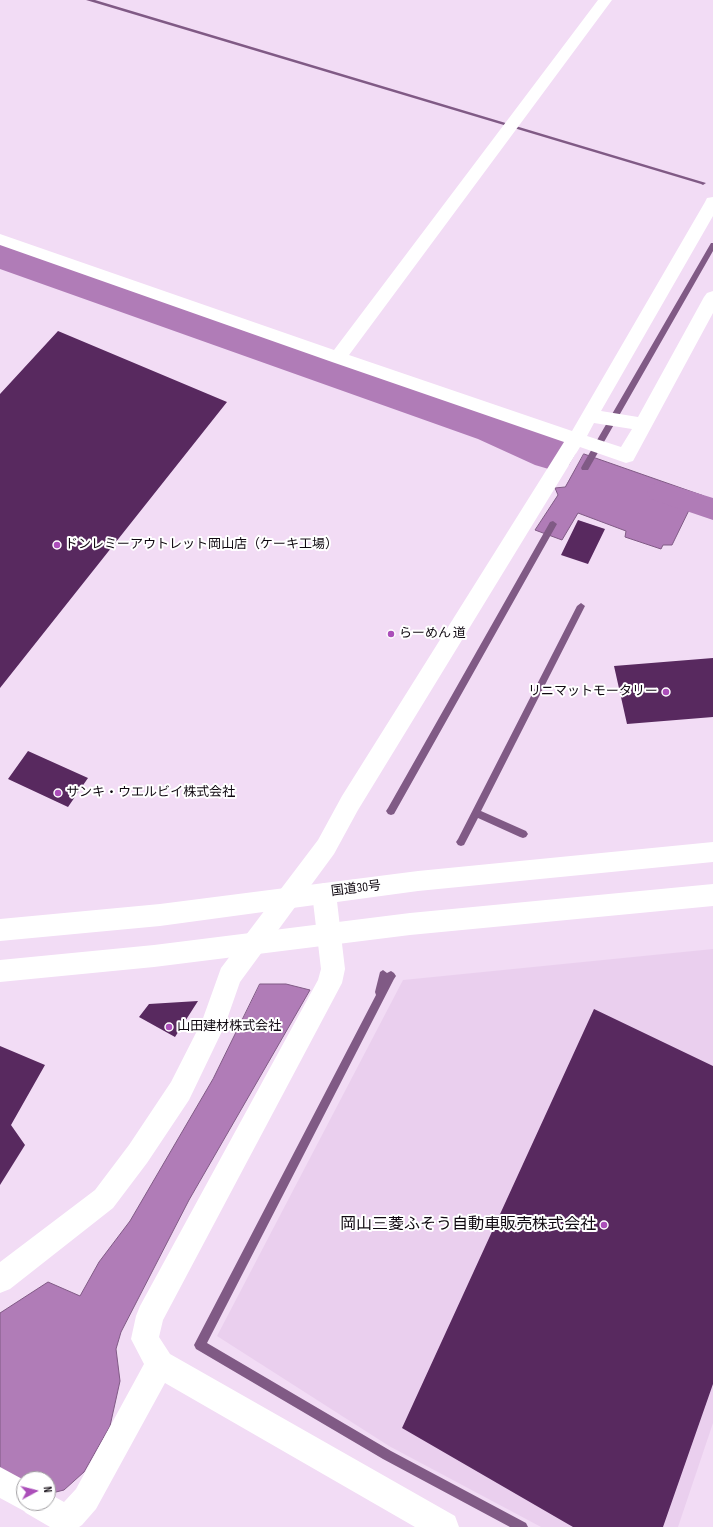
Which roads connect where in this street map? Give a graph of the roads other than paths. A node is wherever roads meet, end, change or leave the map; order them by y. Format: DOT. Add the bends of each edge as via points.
graph roads {
  1 [pos="605,0"];
  2 [pos="713,202"];
  3 [pos="0,239"];
  4 [pos="713,297"];
  5 [pos="338,358"];
  6 [pos="595,416"];
  7 [pos="639,423"];
  8 [pos="580,441"];
  9 [pos="713,852"];
  10 [pos="324,893"];
  11 [pos="713,895"];
  12 [pos="288,898"];
  13 [pos="0,930"];
  14 [pos="329,934"];
  15 [pos="254,944"];
  16 [pos="0,971"];
  17 [pos="0,1279"];
  18 [pos="160,1364"];
  19 [pos="0,1482"];
  20 [pos="16,1491"];
  21 [pos="50,1511"];
  22 [pos="444,1527"];
  1 -- 5 [label="main road"];
  2 -- 6 [label="main road"];
  3 -- 5 [label="main road"];
  4 -- 7 [label="main road"];
  5 -- 8 [label="main road"];
  6 -- 7 [label="main road"];
  6 -- 8 [label="main road"];
  7 -- 8 [label="main road" via="626,456"];
  8 -- 12 [label="main road" via="350,803 326,847"];
  9 -- 10 [label="main road, 国道30号" via="418,881"];
  10 -- 12 [label="main road, 国道30号"];
  10 -- 14 [label="main road"];
  11 -- 14 [label="main road"];
  12 -- 13 [label="main road, 国道30号" via="160,915"];
  12 -- 15 [label="main road"];
  14 -- 15 [label="main road"];
  14 -- 18 [label="main road" via="333,970 330,983 150,1316 145,1339"];
  15 -- 16 [label="main road"];
  15 -- 17 [label="main road" via="230,976 213,1025 180,1091 104,1199"];
  18 -- 21 [label="main road" via="86,1499 72,1515 61,1517"];
  18 -- 22 [label="main road"];
  19 -- 20 [label="main road"];
}
